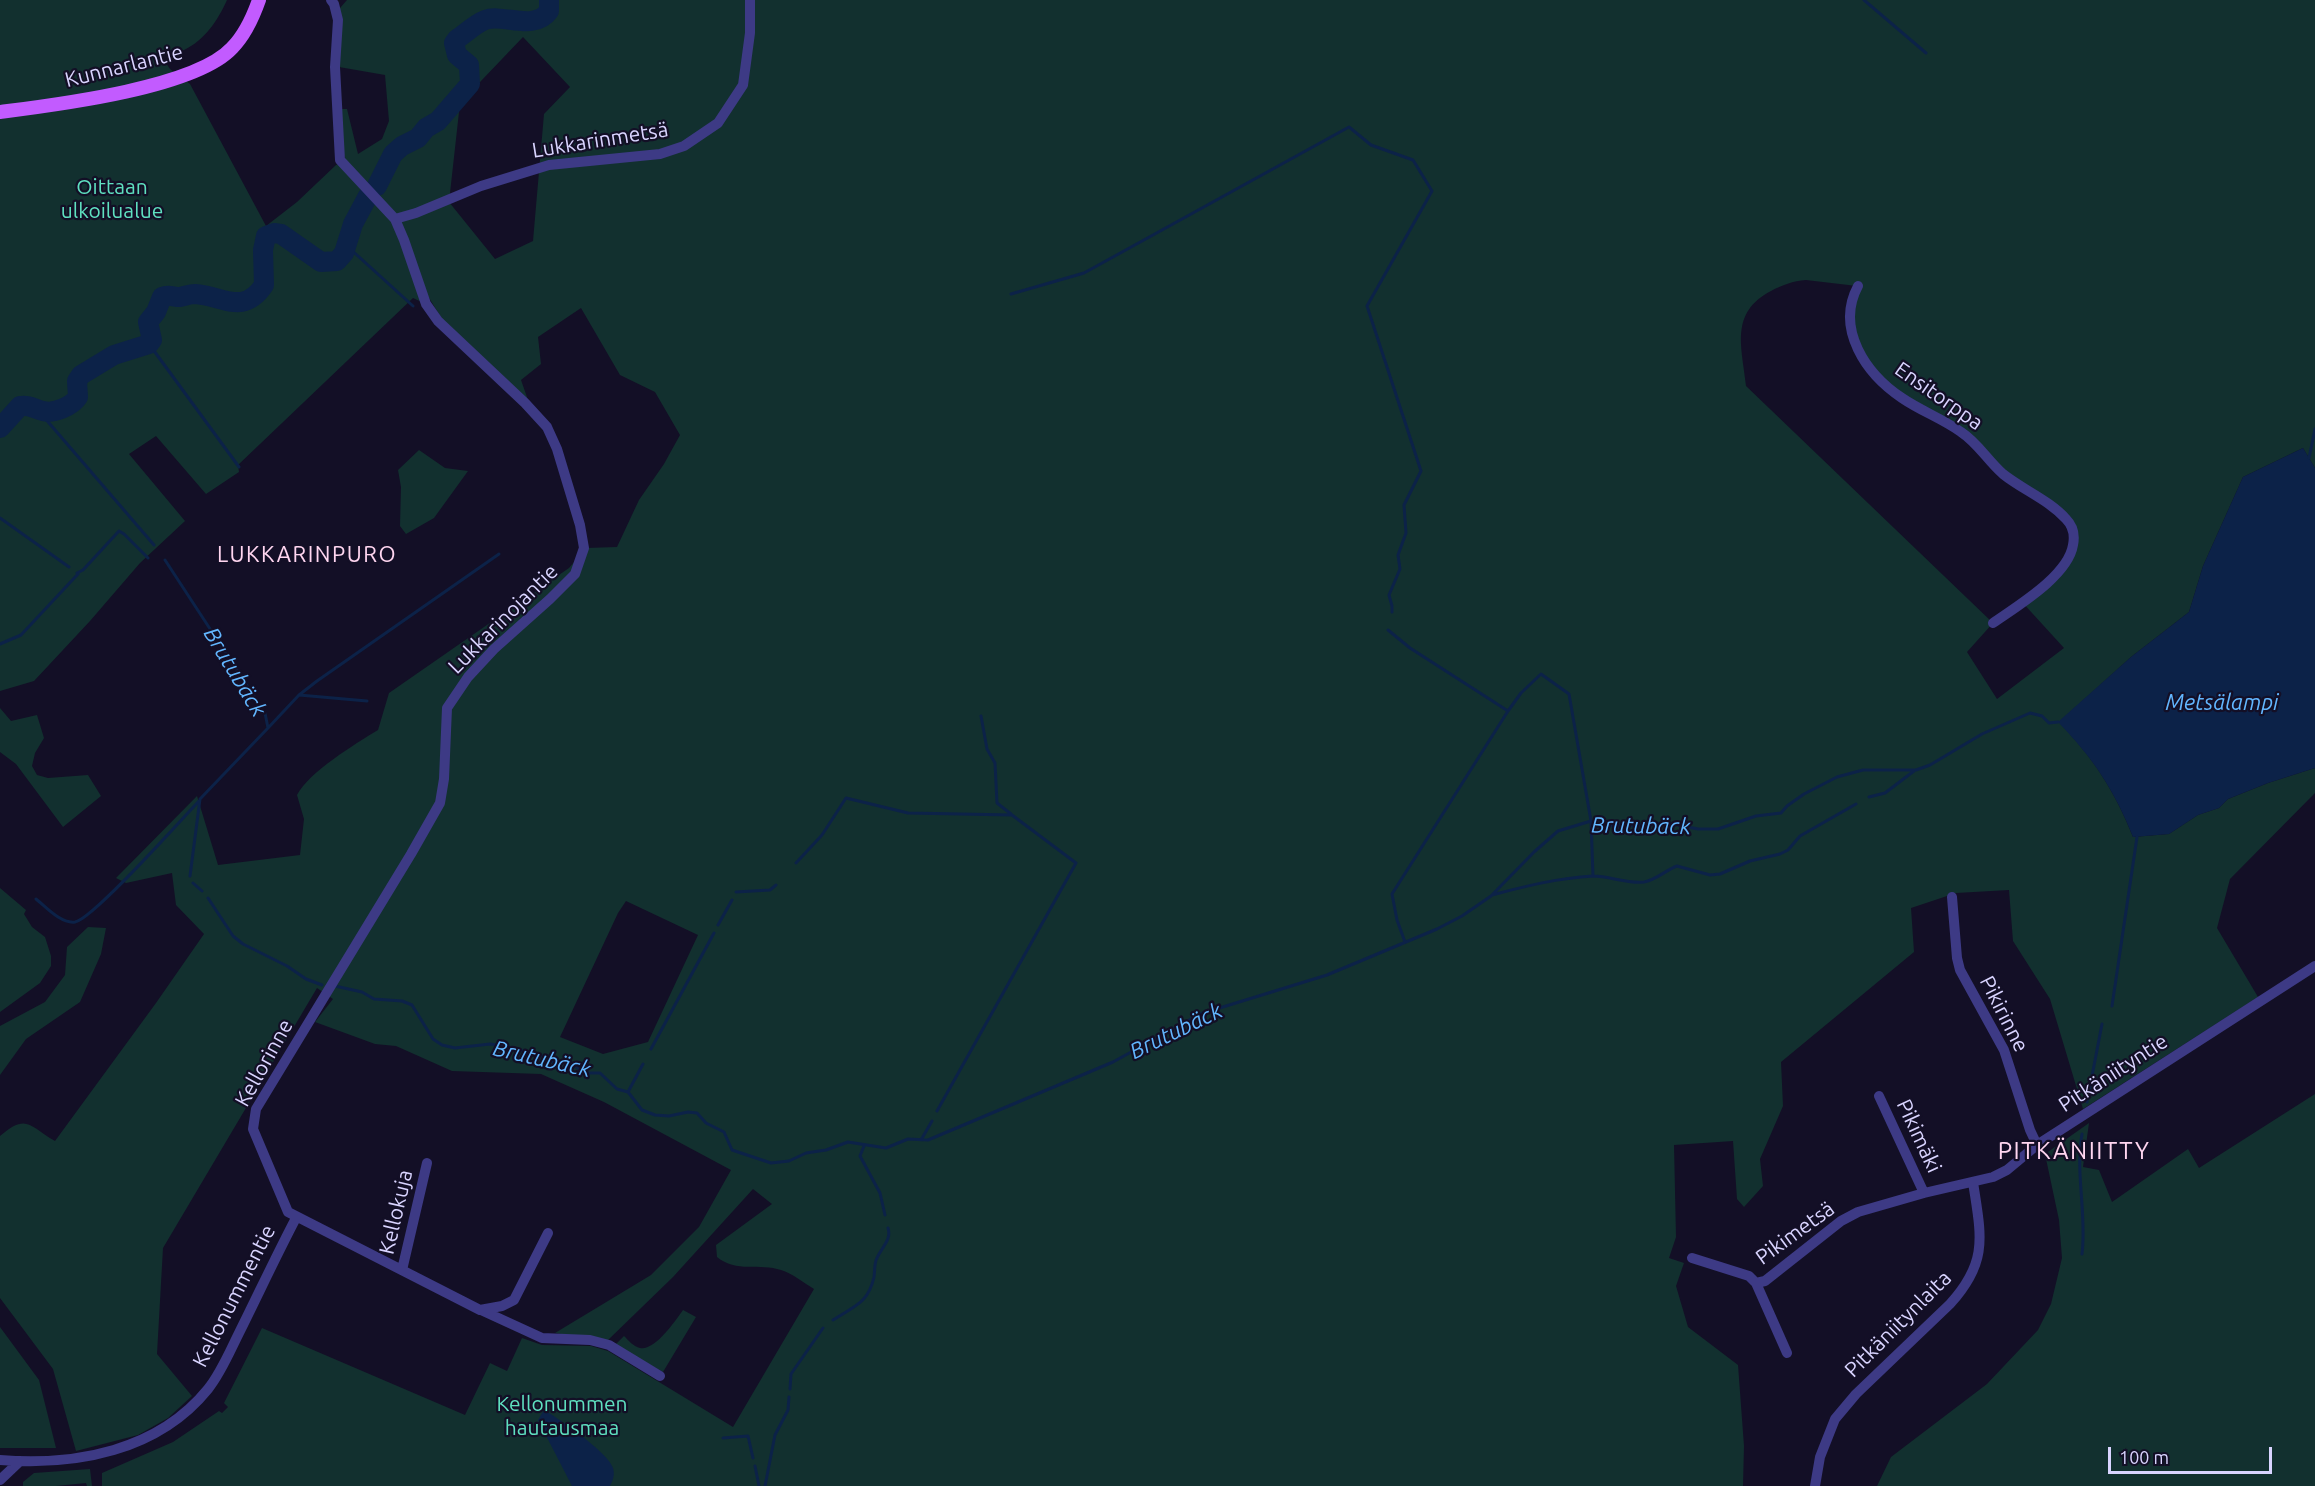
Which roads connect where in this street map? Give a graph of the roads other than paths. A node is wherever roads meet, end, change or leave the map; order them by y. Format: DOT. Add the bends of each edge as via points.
graph roads {
  1 [pos="259,0"];
  2 [pos="331,0"];
  3 [pos="750,0"];
  4 [pos="0,112"];
  5 [pos="395,219"];
  6 [pos="1858,286"];
  7 [pos="1993,623"];
  8 [pos="1952,897"];
  9 [pos="2315,966"];
  10 [pos="327,992"];
  11 [pos="1879,1096"];
  12 [pos="2037,1145"];
  13 [pos="427,1163"];
  14 [pos="1973,1182"];
  15 [pos="1924,1192"];
  16 [pos="296,1218"];
  17 [pos="548,1233"];
  18 [pos="1692,1258"];
  19 [pos="402,1270"];
  20 [pos="1756,1283"];
  21 [pos="480,1310"];
  22 [pos="1787,1353"];
  23 [pos="660,1376"];
  24 [pos="0,1460"];
  25 [pos="20,1461"];
  26 [pos="0,1480"];
  27 [pos="1815,1486"];
  1 -- 4 [label="main road, Kunnarlantie" via="246,30 231,49 186,75 101,95"];
  2 -- 5 [label="street, Lukkarinojantie" via="338,20 335,67 340,160"];
  3 -- 5 [label="street, Lukkarinmetsä" via="743,85 718,123 684,146 660,154 549,165"];
  5 -- 10 [label="street, Lukkarinojantie" via="426,304 438,321 547,427 557,449 584,548 575,574 494,649 447,708 440,802"];
  6 -- 7 [label="street, Ensitorppa" via="1850,324 1854,345 1865,363 1901,397 1962,432 2004,474 2071,525 2071,553 2062,567"];
  8 -- 12 [label="street, Pikirinne" via="1960,970 2004,1050"];
  9 -- 12 [label="street, Pitkäniityntie"];
  10 -- 16 [label="street, Kellorinne" via="253,1118 253,1129 283,1203"];
  11 -- 15 [label="street, Pikimäki"];
  12 -- 14 [label="street, Pitkäniityntie" via="2007,1170"];
  13 -- 19 [label="street, Kellokuja"];
  14 -- 15 [label="street, Pitkäniityntie"];
  14 -- 27 [label="street, Pitkäniitynlaita" via="1980,1228 1974,1273 1950,1304 1835,1419 1820,1457"];
  15 -- 20 [label="street, Pikimetsä" via="1849,1217 1765,1281"];
  16 -- 19 [label="street, Kellonummentie"];
  16 -- 25 [label="street, Kellonummentie" via="210,1388 187,1413 138,1443 95,1456"];
  17 -- 21 [label="street" via="514,1300"];
  18 -- 20 [label="street, Pikimetsä" via="1749,1276"];
  19 -- 21 [label="street, Kellonummentie"];
  20 -- 22 [label="street"];
  21 -- 23 [label="street, Kellonummentie" via="542,1338 609,1345"];
  24 -- 25 [label="street, Kellonummentie"];
  25 -- 26 [label="street"];
}
